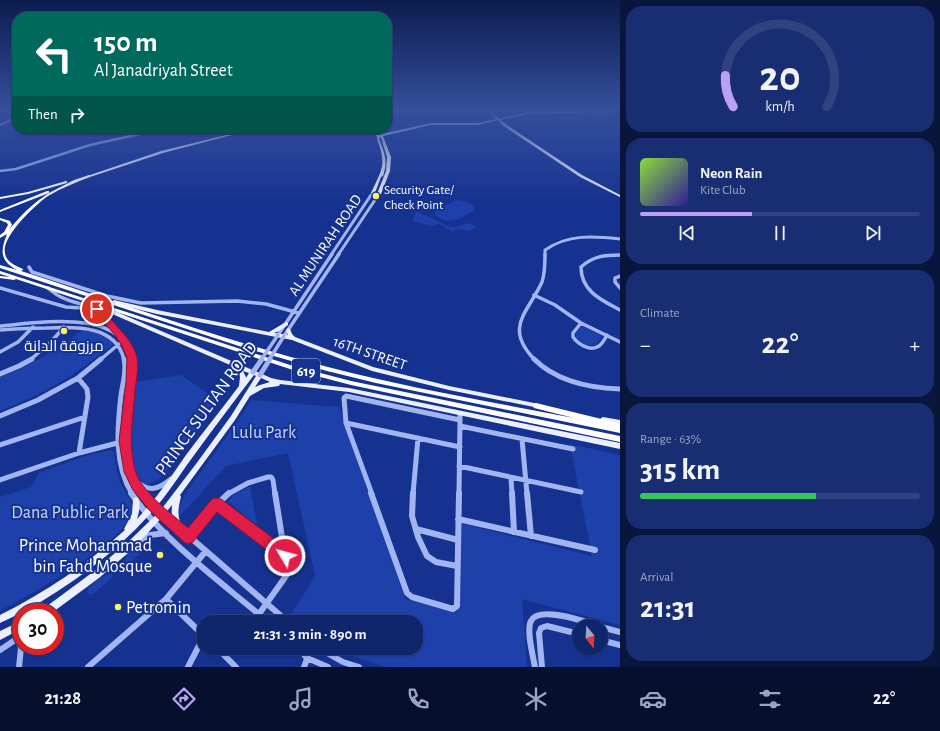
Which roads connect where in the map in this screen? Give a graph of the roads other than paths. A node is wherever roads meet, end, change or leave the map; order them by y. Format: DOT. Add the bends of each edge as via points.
graph roads {
  1 [pos="108,141"];
  2 [pos="110,141"];
  3 [pos="197,141"];
  4 [pos="203,141"];
  5 [pos="377,141"];
  6 [pos="381,141"];
  7 [pos="530,141"];
  8 [pos="383,143"];
  9 [pos="0,171"];
  10 [pos="88,175"];
  11 [pos="381,176"];
  12 [pos="75,181"];
  13 [pos="372,194"];
  14 [pos="378,195"];
  15 [pos="620,195"];
  16 [pos="0,198"];
  17 [pos="0,210"];
  18 [pos="0,219"];
  19 [pos="0,237"];
  20 [pos="620,239"];
  21 [pos="620,255"];
  22 [pos="0,266"];
  23 [pos="29,267"];
  24 [pos="0,272"];
  25 [pos="620,276"];
  26 [pos="0,277"];
  27 [pos="43,280"];
  28 [pos="0,288"];
  29 [pos="47,288"];
  30 [pos="620,288"];
  31 [pos="62,292"];
  32 [pos="534,295"];
  33 [pos="102,300"];
  34 [pos="93,309"];
  35 [pos="295,309"];
  36 [pos="620,310"];
  37 [pos="301,311"];
  38 [pos="98,313"];
  39 [pos="73,322"];
  40 [pos="581,323"];
  41 [pos="0,326"];
  42 [pos="34,326"];
  43 [pos="64,327"];
  44 [pos="94,327"];
  45 [pos="287,327"];
  46 [pos="0,330"];
  47 [pos="260,331"];
  48 [pos="281,335"];
  49 [pos="607,336"];
  50 [pos="292,338"];
  51 [pos="122,339"];
  52 [pos="620,342"];
  53 [pos="118,344"];
  54 [pos="0,352"];
  55 [pos="239,366"];
  56 [pos="0,374"];
  57 [pos="257,374"];
  58 [pos="78,378"];
  59 [pos="284,383"];
  60 [pos="242,387"];
  61 [pos="620,389"];
  62 [pos="247,396"];
  63 [pos="536,406"];
  64 [pos="0,416"];
  65 [pos="85,417"];
  66 [pos="460,420"];
  67 [pos="346,423"];
  68 [pos="620,423"];
  69 [pos="620,426"];
  70 [pos="620,430"];
  71 [pos="418,438"];
  72 [pos="522,438"];
  73 [pos="620,439"];
  74 [pos="125,441"];
  75 [pos="117,442"];
  76 [pos="0,445"];
  77 [pos="620,446"];
  78 [pos="460,447"];
  79 [pos="573,449"];
  80 [pos="80,453"];
  81 [pos="460,466"];
  82 [pos="179,473"];
  83 [pos="132,477"];
  84 [pos="511,478"];
  85 [pos="0,480"];
  86 [pos="526,481"];
  87 [pos="581,492"];
  88 [pos="179,493"];
  89 [pos="136,500"];
  90 [pos="216,504"];
  91 [pos="154,506"];
  92 [pos="162,513"];
  93 [pos="147,514"];
  94 [pos="458,519"];
  95 [pos="154,522"];
  96 [pos="416,529"];
  97 [pos="181,530"];
  98 [pos="127,532"];
  99 [pos="514,532"];
  100 [pos="166,533"];
  101 [pos="531,536"];
  102 [pos="188,537"];
  103 [pos="458,540"];
  104 [pos="132,545"];
  105 [pos="595,550"];
  106 [pos="205,552"];
  107 [pos="285,556"];
  108 [pos="197,562"];
  109 [pos="458,566"];
  110 [pos="166,599"];
  111 [pos="59,603"];
  112 [pos="267,604"];
  113 [pos="259,614"];
  114 [pos="280,615"];
  115 [pos="0,619"];
  116 [pos="573,619"];
  117 [pos="608,628"];
  118 [pos="197,629"];
  119 [pos="12,630"];
  120 [pos="572,632"];
  121 [pos="620,632"];
  122 [pos="0,636"];
  123 [pos="608,641"];
  124 [pos="12,642"];
  125 [pos="620,644"];
  126 [pos="0,650"];
  127 [pos="197,650"];
  128 [pos="20,655"];
  129 [pos="224,655"];
  130 [pos="304,655"];
  131 [pos="308,655"];
  132 [pos="330,655"];
  133 [pos="307,658"];
  134 [pos="20,667"];
  135 [pos="88,667"];
  136 [pos="188,667"];
  137 [pos="236,667"];
  138 [pos="304,667"];
  139 [pos="328,667"];
  140 [pos="359,667"];
  141 [pos="537,667"];
  1 -- 9 [label="street"];
  2 -- 9 [label="street"];
  3 -- 10 [label="main road" via="139,156"];
  4 -- 10 [label="main road"];
  5 -- 11 [label="main road, AL MUNIRAH ROAD" via="382,158"];
  6 -- 11 [label="main road" via="385,161"];
  7 -- 15 [label="main road" via="581,176"];
  8 -- 14 [label="main road, AL MUNIRAH ROAD" via="389,164 383,187"];
  10 -- 12 [label="highway"];
  10 -- 16 [label="highway" via="44,189"];
  10 -- 17 [label="highway"];
  11 -- 13 [label="main road, AL MUNIRAH ROAD"];
  12 -- 17 [label="highway"];
  12 -- 27 [label="highway" via="38,202 9,235 3,247 4,257 12,266"];
  13 -- 35 [label="street, AL MUNIRAH ROAD"];
  14 -- 37 [label="street, AL MUNIRAH ROAD"];
  18 -- 19 [label="highway" via="9,222 10,226"];
  20 -- 32 [label="street" via="589,237 552,245 545,250 542,282"];
  21 -- 36 [label="street" via="589,258 581,267 580,275 582,283 592,293"];
  22 -- 27 [label="highway, 619"];
  23 -- 35 [label="street" via="32,272 107,296 135,302 237,301"];
  24 -- 29 [label="highway, 619"];
  25 -- 30 [label="street" via="615,278"];
  26 -- 29 [label="highway"];
  27 -- 33 [label="highway, 619"];
  28 -- 34 [label="street" via="66,307"];
  29 -- 31 [label="highway, 619"];
  29 -- 34 [label="street" via="60,297"];
  31 -- 55 [label="main road"];
  31 -- 73 [label="highway, 619" via="297,369 351,383"];
  32 -- 40 [label="street" via="555,305"];
  32 -- 61 [label="street" via="520,320 520,335 533,357 544,367 581,384"];
  33 -- 47 [label="main road, 16TH STREET"];
  33 -- 70 [label="highway, 619" via="326,370"];
  34 -- 38 [label="street"];
  34 -- 51 [label="street" via="100,311"];
  35 -- 37 [label="street"];
  35 -- 45 [label="street"];
  37 -- 45 [label="street"];
  38 -- 39 [label="street" via="92,320"];
  38 -- 44 [label="street" via="100,316"];
  39 -- 42 [label="street"];
  39 -- 44 [label="street"];
  40 -- 49 [label="street"];
  40 -- 49 [label="street" via="573,337 585,346 598,346"];
  41 -- 42 [label="street"];
  42 -- 43 [label="street"];
  42 -- 46 [label="street"];
  42 -- 54 [label="street" via="25,338"];
  43 -- 44 [label="street"];
  43 -- 56 [label="street" via="47,347 28,361"];
  44 -- 51 [label="street" via="115,332"];
  44 -- 53 [label="street"];
  45 -- 47 [label="main road" via="274,332"];
  45 -- 48 [label="street"];
  45 -- 50 [label="main road"];
  47 -- 48 [label="main road, 16TH STREET"];
  48 -- 50 [label="main road, 16TH STREET"];
  48 -- 57 [label="street, bridge"];
  49 -- 52 [label="street"];
  50 -- 63 [label="main road, 16TH STREET" via="372,370"];
  51 -- 53 [label="street"];
  51 -- 74 [label="street" via="132,358 133,366"];
  53 -- 58 [label="street"];
  53 -- 75 [label="street" via="125,359 126,369"];
  55 -- 57 [label="main road"];
  55 -- 60 [label="main road" via="243,377"];
  57 -- 59 [label="main road"];
  57 -- 60 [label="main road, PRINCE SULTAN ROAD"];
  57 -- 62 [label="main road, PRINCE SULTAN ROAD"];
  58 -- 64 [label="street" via="38,400"];
  58 -- 65 [label="street" via="87,389"];
  59 -- 62 [label="main road" via="260,387"];
  59 -- 66 [label="main road" via="349,390"];
  60 -- 82 [label="main road, PRINCE SULTAN ROAD"];
  62 -- 88 [label="main road, PRINCE SULTAN ROAD"];
  63 -- 68 [label="main road, 16TH STREET"];
  63 -- 69 [label="highway"];
  65 -- 76 [label="street"];
  65 -- 80 [label="street"];
  66 -- 67 [label="street" via="349,396 344,398 343,404"];
  66 -- 72 [label="street"];
  66 -- 77 [label="main road"];
  66 -- 78 [label="street"];
  67 -- 71 [label="street"];
  67 -- 109 [label="street" via="407,593 412,597 455,609"];
  71 -- 78 [label="street"];
  71 -- 96 [label="street" via="412,512"];
  72 -- 79 [label="street"];
  72 -- 86 [label="street"];
  74 -- 75 [label="street"];
  74 -- 83 [label="street"];
  75 -- 80 [label="street"];
  75 -- 89 [label="street" via="122,475"];
  78 -- 81 [label="street"];
  80 -- 85 [label="street"];
  81 -- 84 [label="street"];
  81 -- 94 [label="street"];
  82 -- 83 [label="street" via="154,489 145,489"];
  82 -- 91 [label="main road, PRINCE SULTAN ROAD"];
  83 -- 91 [label="street"];
  84 -- 86 [label="street"];
  84 -- 99 [label="street"];
  86 -- 87 [label="street"];
  86 -- 101 [label="street"];
  88 -- 92 [label="main road, PRINCE SULTAN ROAD"];
  88 -- 97 [label="main road" via="175,514 176,524"];
  89 -- 93 [label="street"];
  89 -- 98 [label="main road" via="135,514"];
  90 -- 102 [label="street"];
  90 -- 107 [label="street"];
  90 -- 107 [label="street" via="241,485 271,477"];
  91 -- 92 [label="street"];
  91 -- 93 [label="main road, PRINCE SULTAN ROAD"];
  92 -- 95 [label="main road, PRINCE SULTAN ROAD"];
  92 -- 97 [label="street"];
  93 -- 95 [label="street"];
  93 -- 98 [label="main road, PRINCE SULTAN ROAD"];
  94 -- 99 [label="street"];
  94 -- 103 [label="street"];
  95 -- 100 [label="street"];
  95 -- 104 [label="main road, PRINCE SULTAN ROAD"];
  96 -- 103 [label="street"];
  96 -- 109 [label="street" via="428,557"];
  97 -- 102 [label="street"];
  98 -- 115 [label="main road, PRINCE SULTAN ROAD" via="80,571 36,600"];
  99 -- 101 [label="street"];
  100 -- 104 [label="street" via="150,535"];
  100 -- 108 [label="street"];
  101 -- 105 [label="street"];
  102 -- 106 [label="street"];
  103 -- 109 [label="street"];
  104 -- 111 [label="main road, PRINCE SULTAN ROAD"];
  106 -- 108 [label="street"];
  106 -- 112 [label="street"];
  107 -- 112 [label="street" via="286,576"];
  108 -- 110 [label="street"];
  108 -- 113 [label="street"];
  110 -- 118 [label="street"];
  110 -- 135 [label="street"];
  112 -- 113 [label="street"];
  112 -- 114 [label="street"];
  116 -- 141 [label="street" via="549,613 536,614 531,620 530,630"];
  117 -- 121 [label="street"];
  119 -- 122 [label="main road"];
  120 -- 141 [label="street" via="547,626 541,628"];
  123 -- 125 [label="street"];
  124 -- 126 [label="street"];
  127 -- 136 [label="street"];
  128 -- 134 [label="street"];
  129 -- 137 [label="street"];
  130 -- 133 [label="street"];
  131 -- 133 [label="street"];
  132 -- 140 [label="street"];
  133 -- 138 [label="street"];
  133 -- 139 [label="street"];
}
